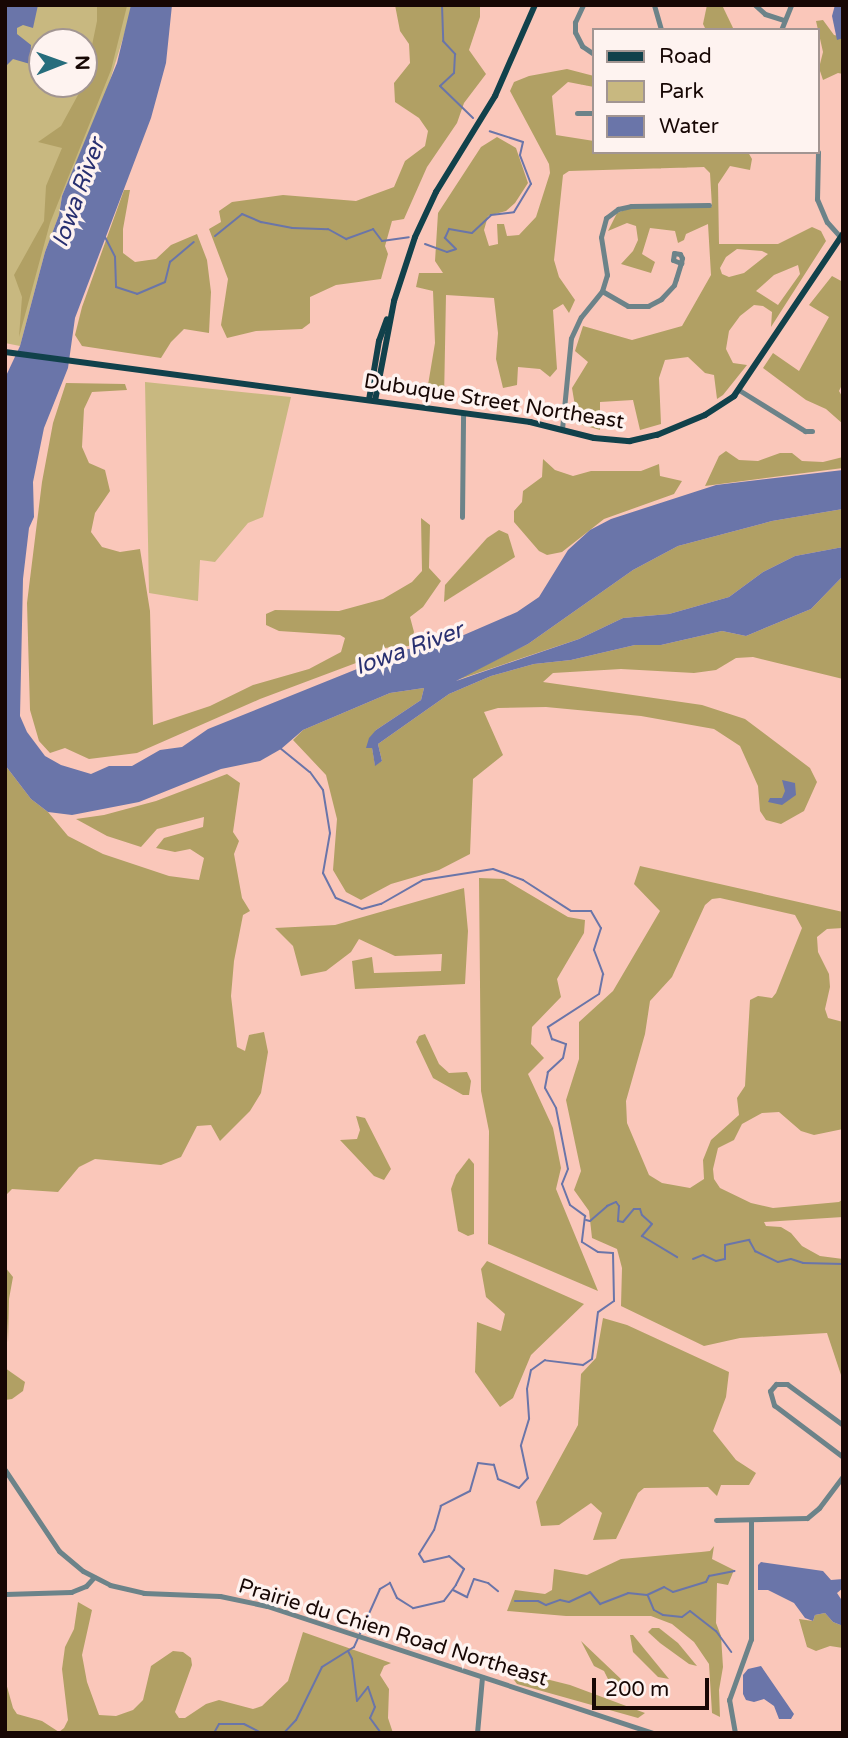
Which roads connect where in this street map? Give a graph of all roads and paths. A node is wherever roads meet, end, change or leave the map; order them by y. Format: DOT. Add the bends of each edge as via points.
graph roads {
  1 [pos="535,5"];
  2 [pos="583,5"];
  3 [pos="654,5"];
  4 [pos="755,5"];
  5 [pos="791,5"];
  6 [pos="785,20"];
  7 [pos="660,28"];
  8 [pos="783,28"];
  9 [pos="592,53"];
  10 [pos="577,113"];
  11 [pos="592,113"];
  12 [pos="818,154"];
  13 [pos="709,205"];
  14 [pos="842,237"];
  15 [pos="681,263"];
  16 [pos="602,291"];
  17 [pos="5,352"];
  18 [pos="739,390"];
  19 [pos="372,400"];
  20 [pos="463,413"];
  21 [pos="562,429"];
  22 [pos="812,431"];
  23 [pos="462,517"];
  24 [pos="843,1425"];
  25 [pos="843,1457"];
  26 [pos="5,1470"];
  27 [pos="843,1476"];
  28 [pos="716,1520"];
  29 [pos="751,1520"];
  30 [pos="94,1577"];
  31 [pos="5,1594"];
  32 [pos="482,1676"];
  33 [pos="477,1733"];
  34 [pos="653,1733"];
  35 [pos="735,1733"];
  1 -- 19 [label="main road" via="495,96 425,212 394,301"];
  2 -- 9 [label="street" via="575,32"];
  3 -- 7 [label="street"];
  4 -- 6 [label="street" via="765,14"];
  5 -- 6 [label="street"];
  6 -- 8 [label="street"];
  10 -- 11 [label="street"];
  12 -- 14 [label="street" via="817,199 827,222"];
  13 -- 16 [label="street" via="631,206 614,211 601,232 608,270"];
  14 -- 18 [label="main road, Dubuque Street Northeast"];
  15 -- 16 [label="street" via="670,290 648,306 628,306"];
  16 -- 21 [label="street" via="571,338"];
  17 -- 19 [label="main road, Dubuque Street Northeast"];
  18 -- 21 [label="main road, Dubuque Street Northeast" via="711,412 643,439 607,440"];
  18 -- 22 [label="street"];
  19 -- 20 [label="main road, Dubuque Street Northeast"];
  20 -- 21 [label="main road, Dubuque Street Northeast"];
  20 -- 23 [label="street"];
  24 -- 25 [label="street" via="787,1384 776,1384 770,1391 774,1405"];
  26 -- 30 [label="street, Prairie du Chien Road Northeast" via="54,1545"];
  27 -- 29 [label="street" via="807,1518"];
  28 -- 29 [label="street"];
  29 -- 35 [label="street" via="751,1639 729,1700"];
  30 -- 31 [label="street" via="71,1592"];
  30 -- 32 [label="street, Prairie du Chien Road Northeast" via="139,1592 249,1601"];
  32 -- 33 [label="street"];
  32 -- 34 [label="street, Prairie du Chien Road Northeast"];
}
